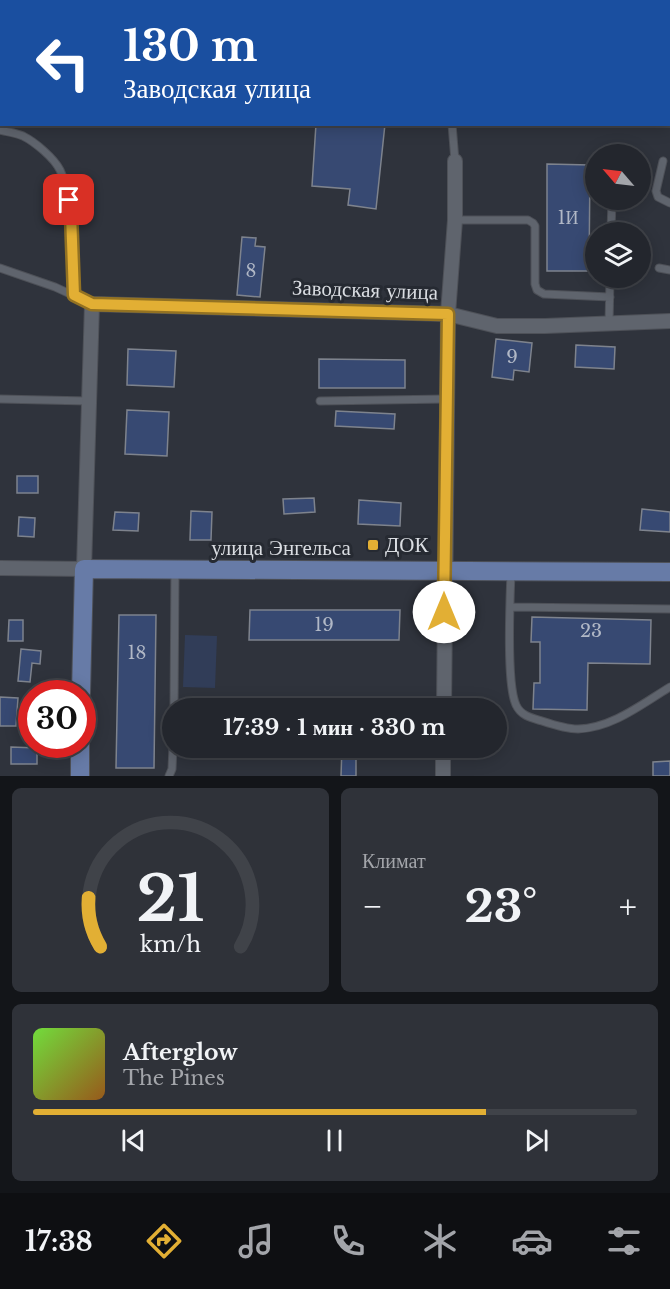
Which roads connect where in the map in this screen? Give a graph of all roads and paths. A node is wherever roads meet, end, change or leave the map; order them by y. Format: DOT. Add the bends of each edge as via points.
graph roads {
  1 [pos="452,126"];
  2 [pos="0,130"];
  3 [pos="455,161"];
  4 [pos="663,161"];
  5 [pos="670,203"];
  6 [pos="454,220"];
  7 [pos="0,268"];
  8 [pos="659,268"];
  9 [pos="670,270"];
  10 [pos="610,288"];
  11 [pos="74,295"];
  12 [pos="610,297"];
  13 [pos="92,304"];
  14 [pos="448,314"];
  15 [pos="670,321"];
  16 [pos="609,324"];
  17 [pos="0,399"];
  18 [pos="447,399"];
  19 [pos="88,401"];
  20 [pos="320,401"];
  21 [pos="0,568"];
  22 [pos="84,569"];
  23 [pos="175,570"];
  24 [pos="444,571"];
  25 [pos="511,572"];
  26 [pos="670,572"];
  27 [pos="511,607"];
  28 [pos="670,609"];
  29 [pos="81,680"];
  30 [pos="670,687"];
  31 [pos="174,698"];
  32 [pos="444,698"];
  33 [pos="80,758"];
  34 [pos="172,758"];
  35 [pos="443,758"];
  36 [pos="80,776"];
  37 [pos="169,776"];
  38 [pos="443,776"];
  1 -- 3 [label="lane"];
  2 -- 11 [label="lane" via="22,136 60,168 71,214"];
  3 -- 6 [label="street"];
  4 -- 5 [label="lane" via="656,191 658,197"];
  6 -- 12 [label="lane" via="528,220 535,226 537,290 544,294"];
  6 -- 14 [label="street"];
  7 -- 11 [label="lane"];
  8 -- 9 [label="lane"];
  10 -- 12 [label="lane"];
  11 -- 13 [label="lane"];
  12 -- 16 [label="lane"];
  13 -- 14 [label="street, Заводская улица"];
  13 -- 19 [label="street"];
  14 -- 16 [label="street, Заводская улица" via="497,326"];
  14 -- 18 [label="street"];
  15 -- 16 [label="street, Заводская улица"];
  17 -- 19 [label="lane"];
  18 -- 20 [label="lane"];
  18 -- 24 [label="street"];
  19 -- 22 [label="street"];
  21 -- 22 [label="street, улица Энгельса"];
  22 -- 23 [label="main road, улица Энгельса"];
  22 -- 29 [label="main road"];
  23 -- 24 [label="main road, улица Энгельса"];
  23 -- 31 [label="lane"];
  24 -- 25 [label="main road, улица Энгельса"];
  24 -- 32 [label="street"];
  25 -- 26 [label="main road, улица Энгельса"];
  25 -- 27 [label="lane"];
  27 -- 28 [label="lane"];
  27 -- 30 [label="lane" via="513,699 524,715 562,727 591,727 614,720"];
  33 -- 36 [label="main road"];
  34 -- 37 [label="lane"];
  35 -- 38 [label="street"];
}
